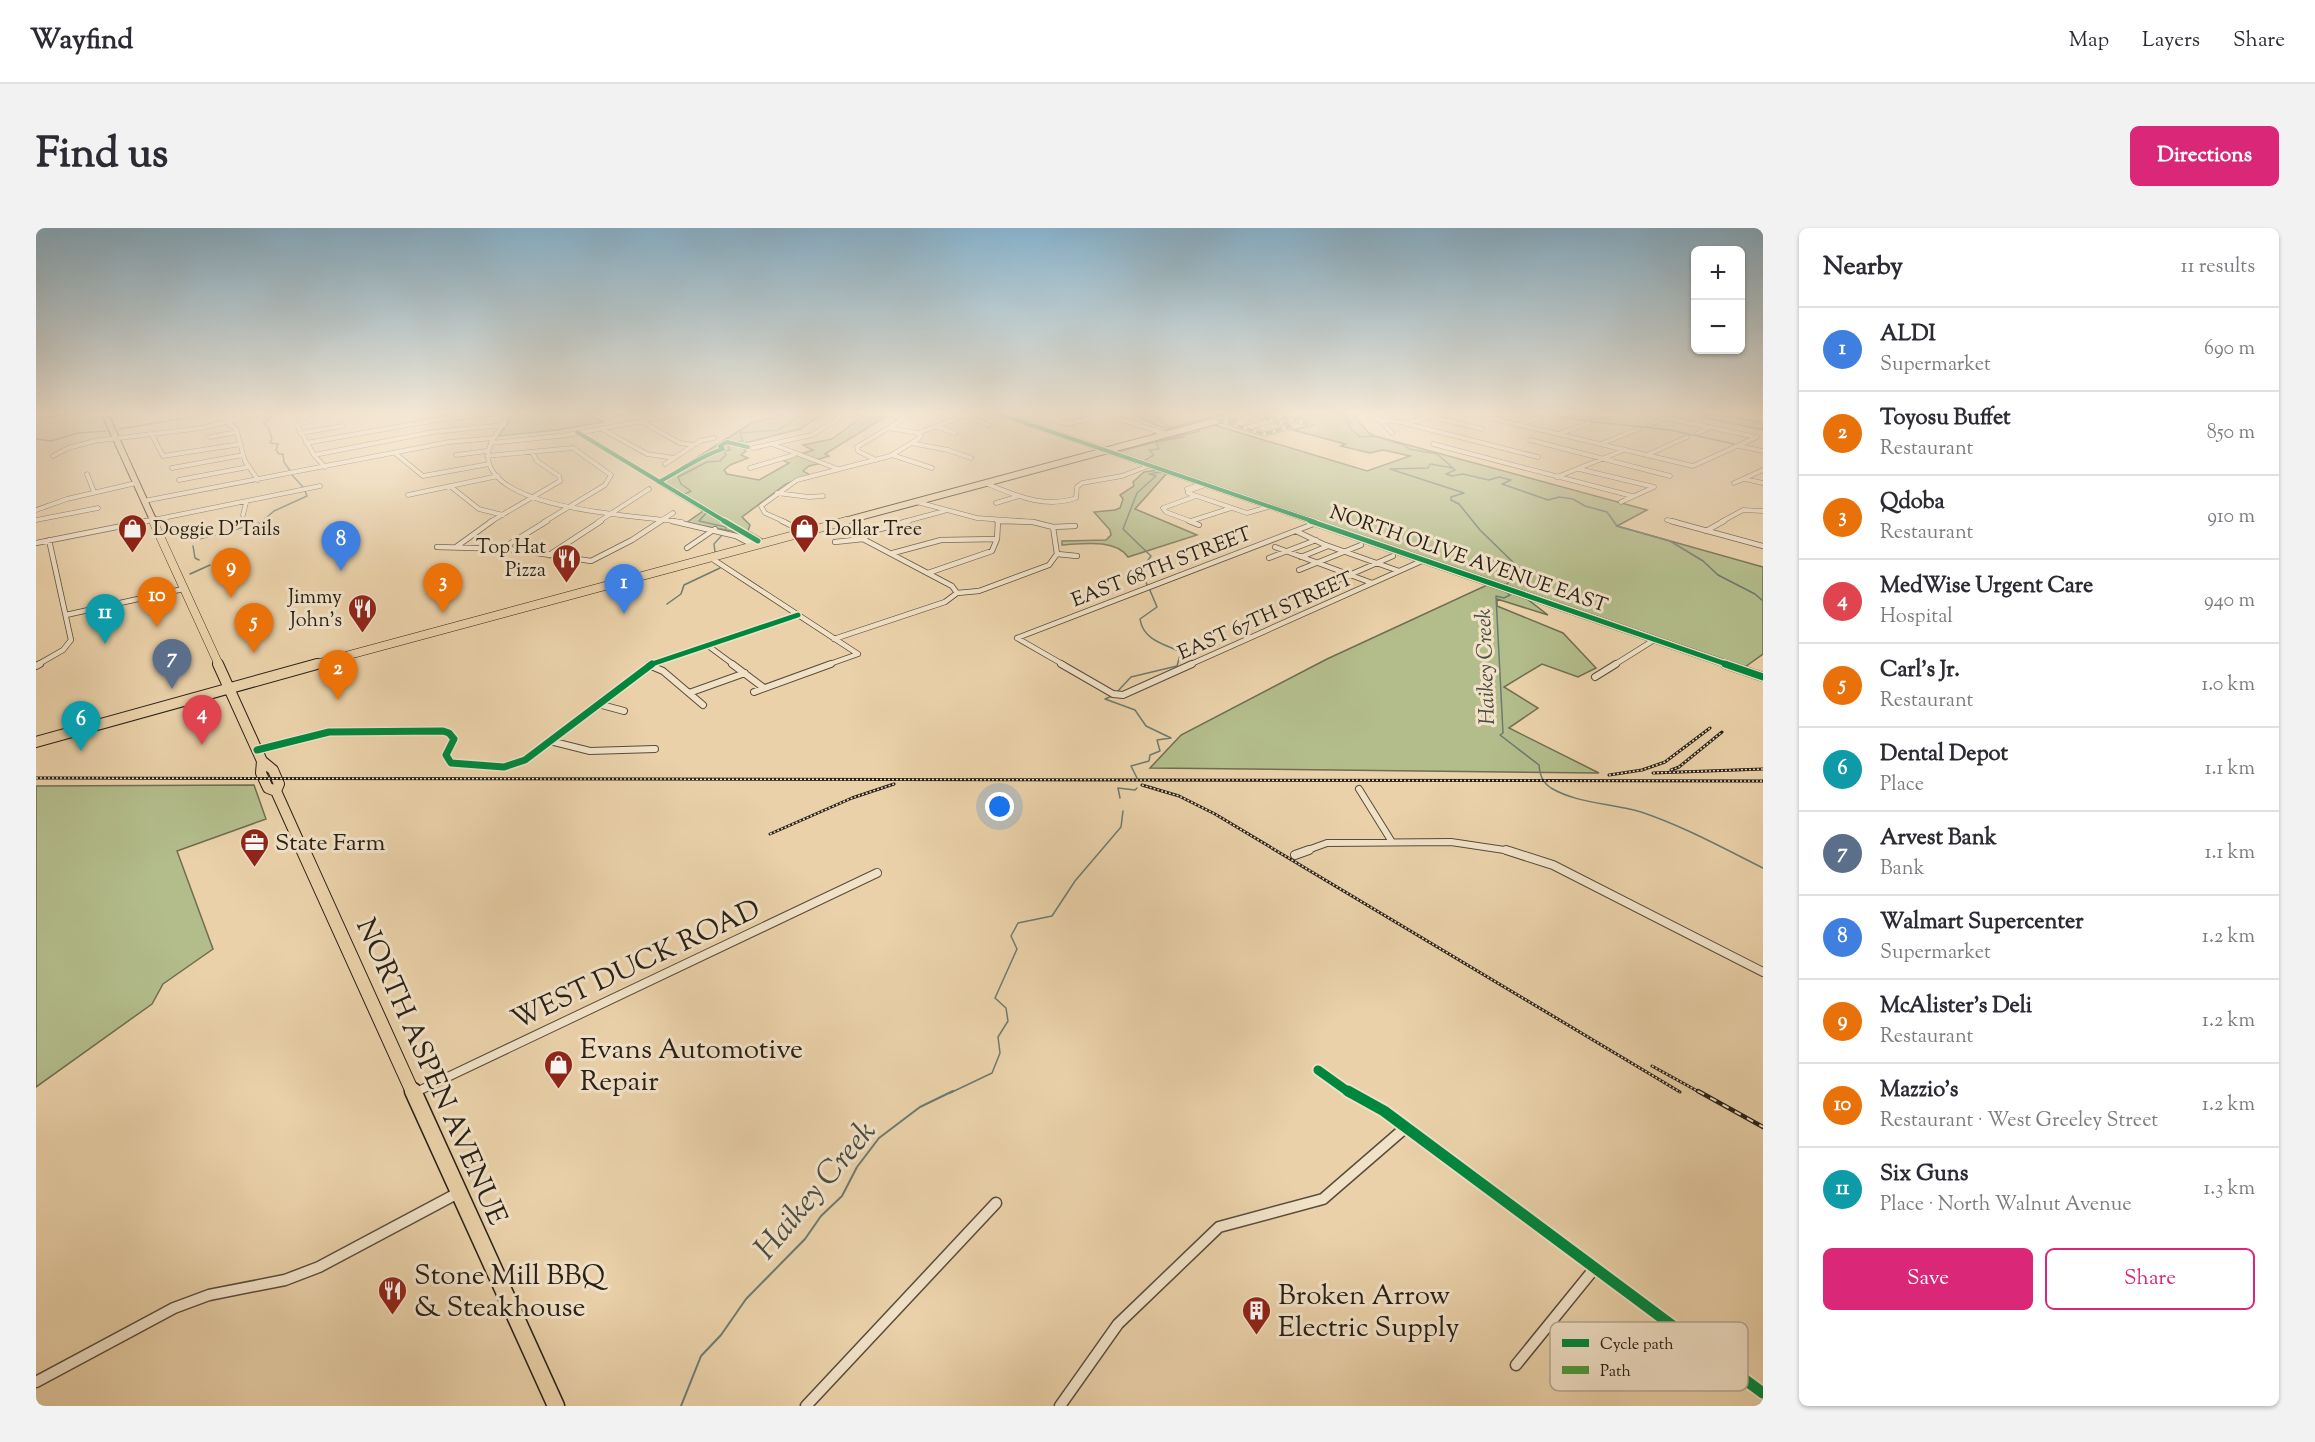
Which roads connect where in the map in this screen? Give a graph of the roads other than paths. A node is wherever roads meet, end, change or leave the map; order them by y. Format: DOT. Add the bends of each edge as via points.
graph roads {
  1 [pos="129,467"];
  2 [pos="178,467"];
  3 [pos="248,467"];
  4 [pos="325,467"];
  5 [pos="412,467"];
  6 [pos="473,467"];
  7 [pos="491,467"];
  8 [pos="546,467"];
  9 [pos="601,467"];
  10 [pos="754,467"];
  11 [pos="833,467"];
  12 [pos="847,467"];
  13 [pos="929,467"];
  14 [pos="1045,467"];
  15 [pos="1143,467"];
  16 [pos="1153,467"];
  17 [pos="1520,467"];
  18 [pos="1583,467"];
  19 [pos="1635,467"];
  20 [pos="172,468"];
  21 [pos="750,468"];
  22 [pos="932,468"];
  23 [pos="838,469"];
  24 [pos="1579,469"];
  25 [pos="1763,470"];
  26 [pos="87,474"];
  27 [pos="498,476"];
  28 [pos="1670,476"];
  29 [pos="1557,477"];
  30 [pos="1744,479"];
  31 [pos="179,480"];
  32 [pos="258,480"];
  33 [pos="987,483"];
  34 [pos="1734,483"];
  35 [pos="1763,483"];
  36 [pos="136,484"];
  37 [pos="1203,484"];
  38 [pos="320,486"];
  39 [pos="450,486"];
  40 [pos="209,489"];
  41 [pos="649,489"];
  42 [pos="94,492"];
  43 [pos="777,493"];
  44 [pos="212,494"];
  45 [pos="408,495"];
  46 [pos="1196,495"];
  47 [pos="823,496"];
  48 [pos="1019,496"];
  49 [pos="1632,496"];
  50 [pos="532,499"];
  51 [pos="144,501"];
  52 [pos="920,501"];
  53 [pos="1621,502"];
  54 [pos="36,503"];
  55 [pos="246,503"];
  56 [pos="996,503"];
  57 [pos="44,507"];
  58 [pos="568,507"];
  59 [pos="1268,507"];
  60 [pos="98,508"];
  61 [pos="966,508"];
  62 [pos="1232,508"];
  63 [pos="36,510"];
  64 [pos="944,511"];
  65 [pos="1763,511"];
  66 [pos="673,513"];
  67 [pos="612,514"];
  68 [pos="243,515"];
  69 [pos="503,515"];
  70 [pos="958,515"];
  71 [pos="36,520"];
  72 [pos="153,520"];
  73 [pos="998,520"];
  74 [pos="1667,520"];
  75 [pos="662,521"];
  76 [pos="1191,522"];
  77 [pos="1317,523"];
  78 [pos="1199,525"];
  79 [pos="1075,526"];
  80 [pos="1053,527"];
  81 [pos="715,529"];
  82 [pos="1706,531"];
  83 [pos="1294,532"];
  84 [pos="802,533"];
  85 [pos="863,539"];
  86 [pos="996,539"];
  87 [pos="49,540"];
  88 [pos="1316,540"];
  89 [pos="835,542"];
  90 [pos="36,543"];
  91 [pos="1361,545"];
  92 [pos="755,546"];
  93 [pos="1328,546"];
  94 [pos="1763,546"];
  95 [pos="437,547"];
  96 [pos="456,547"];
  97 [pos="1275,547"];
  98 [pos="687,548"];
  99 [pos="502,549"];
  100 [pos="1286,551"];
  101 [pos="1343,552"];
  102 [pos="892,553"];
  103 [pos="1057,554"];
  104 [pos="549,555"];
  105 [pos="1077,556"];
  106 [pos="1393,556"];
  107 [pos="1301,557"];
  108 [pos="711,558"];
  109 [pos="1269,558"];
  110 [pos="1424,560"];
  111 [pos="1317,563"];
  112 [pos="1376,563"];
  113 [pos="1299,570"];
  114 [pos="1397,571"];
  115 [pos="928,573"];
  116 [pos="1349,575"];
  117 [pos="1331,583"];
  118 [pos="1372,584"];
  119 [pos="183,589"];
  120 [pos="957,593"];
  121 [pos="66,615"];
  122 [pos="799,616"];
  123 [pos="834,639"];
  124 [pos="1654,640"];
  125 [pos="707,645"];
  126 [pos="649,665"];
  127 [pos="36,666"];
  128 [pos="745,673"];
  129 [pos="1595,677"];
  130 [pos="1763,677"];
  131 [pos="764,688"];
  132 [pos="229,689"];
  133 [pos="754,692"];
  134 [pos="689,693"];
  135 [pos="1118,695"];
  136 [pos="598,704"];
  137 [pos="703,705"];
  138 [pos="624,711"];
  139 [pos="550,741"];
  140 [pos="36,742"];
  141 [pos="655,749"];
  142 [pos="257,750"];
  143 [pos="1359,789"];
  144 [pos="1392,842"];
  145 [pos="1295,855"];
  146 [pos="877,873"];
  147 [pos="1763,972"];
  148 [pos="1318,1070"];
  149 [pos="413,1093"];
  150 [pos="1405,1128"];
  151 [pos="458,1193"];
  152 [pos="996,1203"];
  153 [pos="1594,1269"];
  154 [pos="1551,1322"];
  155 [pos="1666,1322"];
  156 [pos="1550,1323"];
  157 [pos="1516,1365"];
  158 [pos="36,1382"];
  159 [pos="1748,1382"];
  160 [pos="1763,1393"];
  161 [pos="556,1406"];
  162 [pos="806,1406"];
  163 [pos="1060,1406"];
  1 -- 36 [label="main road, NORTH ASPEN AVENUE"];
  2 -- 20 [label="street"];
  3 -- 31 [label="street"];
  3 -- 32 [label="street"];
  4 -- 32 [label="street"];
  5 -- 6 [label="street" via="423,476"];
  7 -- 27 [label="street"];
  8 -- 50 [label="street" via="560,481"];
  9 -- 58 [label="street" via="611,479"];
  10 -- 21 [label="street"];
  11 -- 23 [label="street"];
  12 -- 23 [label="street"];
  13 -- 22 [label="street"];
  14 -- 33 [label="main road"];
  15 -- 48 [label="street" via="1122,476 1082,483 1077,487 1076,498 1069,500"];
  16 -- 37 [label="street, NORTH OLIVE AVENUE EAST"];
  17 -- 29 [label="street"];
  18 -- 24 [label="street"];
  19 -- 28 [label="street"];
  23 -- 43 [label="street" via="796,480"];
  24 -- 29 [label="street"];
  24 -- 49 [label="street" via="1654,487"];
  25 -- 30 [label="street"];
  26 -- 42 [label="street"];
  27 -- 39 [label="street"];
  27 -- 50 [label="street"];
  29 -- 49 [label="street"];
  30 -- 34 [label="street"];
  30 -- 35 [label="street"];
  32 -- 40 [label="street"];
  33 -- 48 [label="street"];
  33 -- 52 [label="main road"];
  36 -- 42 [label="street"];
  36 -- 51 [label="main road, NORTH ASPEN AVENUE"];
  37 -- 46 [label="street" via="1187,492"];
  37 -- 59 [label="street, NORTH OLIVE AVENUE EAST"];
  38 -- 55 [label="street"];
  39 -- 45 [label="street"];
  39 -- 69 [label="street" via="479,509"];
  40 -- 44 [label="street"];
  40 -- 51 [label="street"];
  41 -- 67 [label="street"];
  42 -- 57 [label="street"];
  43 -- 47 [label="street"];
  43 -- 84 [label="street" via="760,508"];
  46 -- 62 [label="street"];
  46 -- 76 [label="street" via="1163,508"];
  48 -- 56 [label="street"];
  49 -- 53 [label="street"];
  50 -- 58 [label="street"];
  50 -- 69 [label="street"];
  51 -- 72 [label="main road, NORTH ASPEN AVENUE"];
  52 -- 64 [label="street"];
  52 -- 84 [label="main road"];
  54 -- 57 [label="street"];
  55 -- 68 [label="street"];
  55 -- 72 [label="street"];
  57 -- 63 [label="street"];
  58 -- 67 [label="street"];
  58 -- 99 [label="street"];
  59 -- 62 [label="street" via="1248,513"];
  59 -- 77 [label="street, NORTH OLIVE AVENUE EAST"];
  60 -- 71 [label="street"];
  61 -- 70 [label="street"];
  62 -- 76 [label="street"];
  64 -- 70 [label="street"];
  64 -- 85 [label="street" via="873,531"];
  65 -- 82 [label="street" via="1743,510"];
  66 -- 75 [label="street"];
  67 -- 75 [label="street"];
  67 -- 104 [label="street"];
  69 -- 96 [label="street"];
  70 -- 73 [label="street"];
  72 -- 87 [label="street"];
  72 -- 119 [label="main road, NORTH ASPEN AVENUE"];
  73 -- 80 [label="street" via="1037,521"];
  73 -- 86 [label="street"];
  74 -- 82 [label="street"];
  75 -- 81 [label="street"];
  75 -- 104 [label="street" via="591,561"];
  76 -- 78 [label="street"];
  77 -- 83 [label="street, EAST 68TH STREET"];
  77 -- 110 [label="street, NORTH OLIVE AVENUE EAST"];
  79 -- 80 [label="street"];
  80 -- 103 [label="street"];
  81 -- 92 [label="street"];
  81 -- 98 [label="street"];
  82 -- 94 [label="street"];
  83 -- 88 [label="street"];
  83 -- 135 [label="street, EAST 68TH STREET" via="1017,638"];
  84 -- 92 [label="main road"];
  85 -- 89 [label="street"];
  85 -- 102 [label="street"];
  86 -- 102 [label="street" via="941,540"];
  86 -- 115 [label="street" via="992,550"];
  87 -- 90 [label="street"];
  87 -- 121 [label="street"];
  88 -- 93 [label="street"];
  88 -- 100 [label="street"];
  91 -- 101 [label="street"];
  92 -- 108 [label="main road"];
  93 -- 101 [label="street"];
  93 -- 107 [label="street"];
  95 -- 96 [label="street"];
  96 -- 99 [label="street"];
  97 -- 100 [label="street"];
  99 -- 104 [label="street"];
  100 -- 107 [label="street"];
  100 -- 109 [label="street"];
  101 -- 111 [label="street"];
  101 -- 112 [label="street"];
  102 -- 115 [label="street"];
  103 -- 105 [label="street"];
  103 -- 120 [label="street" via="1049,565 979,591"];
  106 -- 112 [label="street"];
  107 -- 111 [label="street"];
  108 -- 122 [label="street"];
  108 -- 132 [label="main road"];
  110 -- 114 [label="street, EAST 67TH STREET"];
  110 -- 124 [label="street, NORTH OLIVE AVENUE EAST"];
  111 -- 113 [label="street"];
  111 -- 116 [label="street"];
  112 -- 114 [label="street"];
  112 -- 116 [label="street"];
  114 -- 118 [label="street, EAST 67TH STREET"];
  115 -- 120 [label="street"];
  116 -- 117 [label="street"];
  116 -- 118 [label="street"];
  118 -- 135 [label="street, EAST 67TH STREET"];
  119 -- 121 [label="street"];
  119 -- 132 [label="main road, NORTH ASPEN AVENUE"];
  120 -- 123 [label="street" via="945,602"];
  121 -- 127 [label="street" via="72,638 69,644"];
  122 -- 123 [label="street"];
  122 -- 125 [label="street"];
  123 -- 131 [label="street" via="858,654"];
  124 -- 129 [label="street"];
  124 -- 130 [label="street, NORTH OLIVE AVENUE EAST"];
  125 -- 126 [label="street"];
  125 -- 128 [label="street"];
  126 -- 134 [label="street" via="663,670"];
  126 -- 136 [label="street"];
  128 -- 131 [label="street"];
  128 -- 134 [label="street"];
  131 -- 133 [label="street"];
  132 -- 140 [label="main road"];
  132 -- 142 [label="main road, NORTH ASPEN AVENUE"];
  134 -- 137 [label="street"];
  136 -- 138 [label="street"];
  136 -- 139 [label="street"];
  139 -- 141 [label="street" via="590,751"];
  139 -- 142 [label="street" via="525,760 504,767 452,763 446,755 454,739 449,733 425,731 329,732"];
  142 -- 149 [label="main road, NORTH ASPEN AVENUE" via="262,761 261,773 268,788 276,791"];
  143 -- 144 [label="street"];
  144 -- 145 [label="street" via="1327,843"];
  144 -- 147 [label="street" via="1468,843 1538,858"];
  146 -- 149 [label="street, WEST DUCK ROAD"];
  148 -- 150 [label="street"];
  149 -- 151 [label="main road, NORTH ASPEN AVENUE"];
  150 -- 153 [label="street"];
  150 -- 163 [label="street" via="1323,1199 1219,1227 1119,1324"];
  151 -- 158 [label="street" via="319,1267 285,1280 209,1295 174,1308"];
  151 -- 161 [label="main road, NORTH ASPEN AVENUE"];
  152 -- 162 [label="street"];
  153 -- 154 [label="street"];
  153 -- 155 [label="street"];
  156 -- 157 [label="street"];
  159 -- 160 [label="street"];
}
